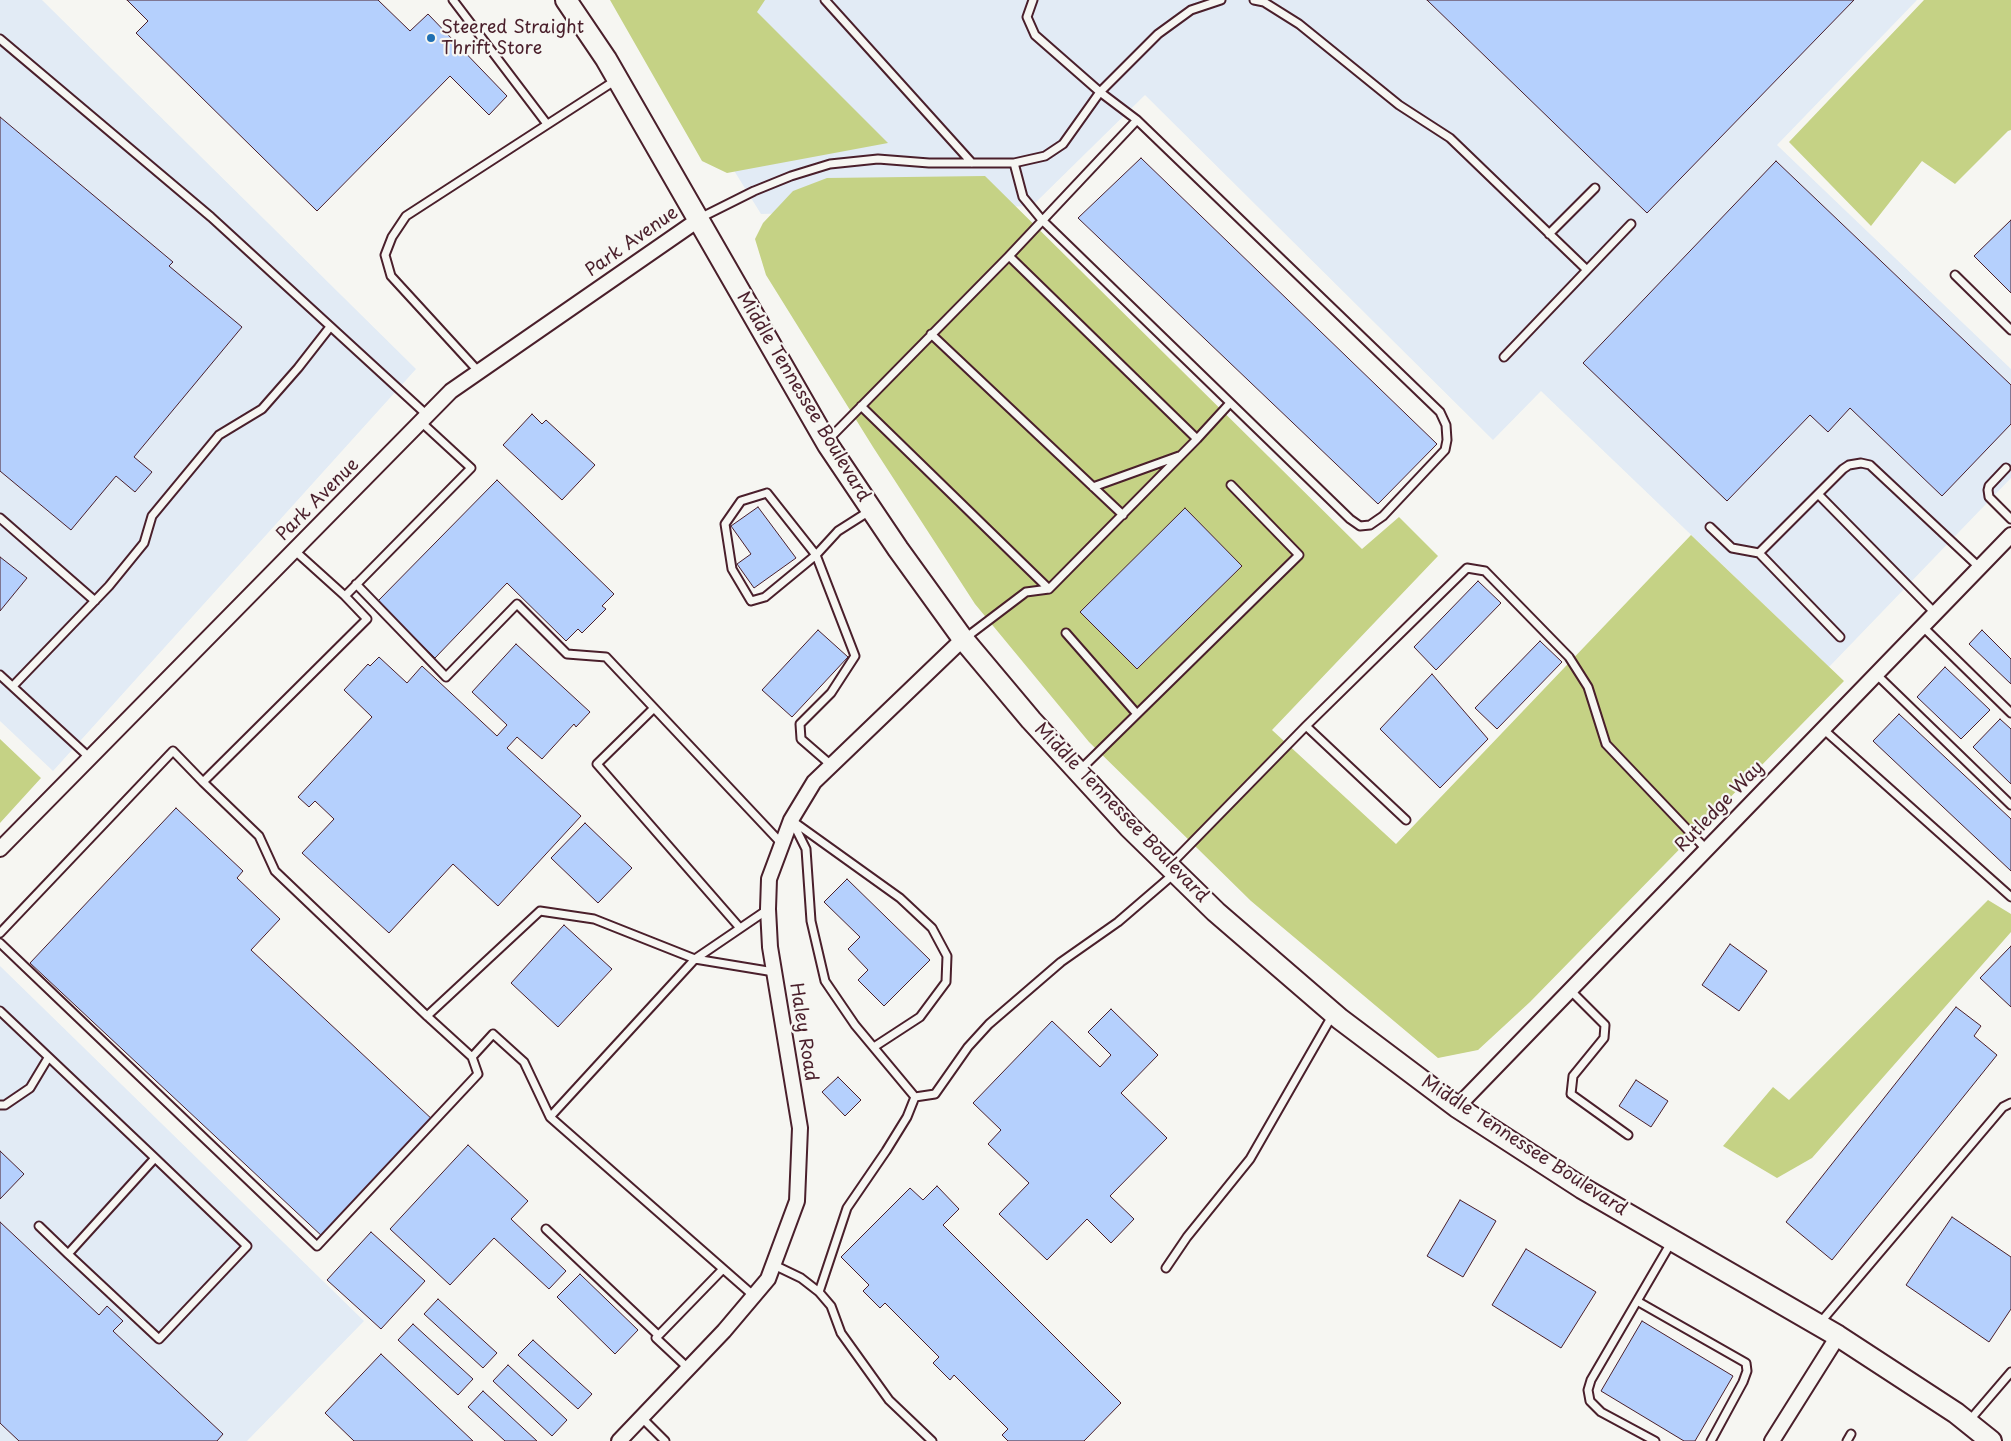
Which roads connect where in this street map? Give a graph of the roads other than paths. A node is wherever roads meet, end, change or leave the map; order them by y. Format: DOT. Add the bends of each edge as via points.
graph roads {
  1 [pos="453,0"];
  2 [pos="566,0"];
  3 [pos="826,0"];
  4 [pos="1034,0"];
  5 [pos="1221,0"];
  6 [pos="1254,0"];
  7 [pos="0,39"];
  8 [pos="617,79"];
  9 [pos="1100,92"];
  10 [pos="1137,120"];
  11 [pos="547,124"];
  12 [pos="972,163"];
  13 [pos="1014,163"];
  14 [pos="1595,188"];
  15 [pos="698,220"];
  16 [pos="1042,220"];
  17 [pos="1631,224"];
  18 [pos="1549,234"];
  19 [pos="1009,256"];
  20 [pos="1587,270"];
  21 [pos="1955,275"];
  22 [pos="330,327"];
  23 [pos="2011,330"];
  24 [pos="931,334"];
  25 [pos="1504,358"];
  26 [pos="479,372"];
  27 [pos="1230,403"];
  28 [pos="861,406"];
  29 [pos="424,418"];
  30 [pos="1197,440"];
  31 [pos="826,442"];
  32 [pos="1182,455"];
  33 [pos="2006,468"];
  34 [pos="1231,485"];
  35 [pos="1093,486"];
  36 [pos="1818,494"];
  37 [pos="871,510"];
  38 [pos="1123,514"];
  39 [pos="0,518"];
  40 [pos="2011,519"];
  41 [pos="1710,527"];
  42 [pos="2011,535"];
  43 [pos="294,550"];
  44 [pos="1759,553"];
  45 [pos="816,555"];
  46 [pos="1979,567"];
  47 [pos="356,584"];
  48 [pos="1049,588"];
  49 [pos="344,596"];
  50 [pos="95,601"];
  51 [pos="1935,613"];
  52 [pos="1922,626"];
  53 [pos="1066,633"];
  54 [pos="1840,636"];
  55 [pos="963,639"];
  56 [pos="1876,674"];
  57 [pos="0,675"];
  58 [pos="13,686"];
  59 [pos="654,708"];
  60 [pos="2011,712"];
  61 [pos="1136,714"];
  62 [pos="1306,726"];
  63 [pos="1823,729"];
  64 [pos="90,758"];
  65 [pos="831,765"];
  66 [pos="1078,772"];
  67 [pos="203,782"];
  68 [pos="2011,805"];
  69 [pos="791,820"];
  70 [pos="1406,820"];
  71 [pos="782,844"];
  72 [pos="0,849"];
  73 [pos="1706,849"];
  74 [pos="1172,869"];
  75 [pos="2011,897"];
  76 [pos="768,909"];
  77 [pos="740,928"];
  78 [pos="0,933"];
  79 [pos="0,942"];
  80 [pos="695,959"];
  81 [pos="774,972"];
  82 [pos="1570,990"];
  83 [pos="0,1011"];
  84 [pos="1334,1013"];
  85 [pos="427,1016"];
  86 [pos="874,1047"];
  87 [pos="472,1057"];
  88 [pos="48,1058"];
  89 [pos="915,1096"];
  90 [pos="2011,1104"];
  91 [pos="0,1105"];
  92 [pos="1457,1107"];
  93 [pos="550,1117"];
  94 [pos="1628,1135"];
  95 [pos="155,1158"];
  96 [pos="39,1226"];
  97 [pos="546,1229"];
  98 [pos="1673,1240"];
  99 [pos="68,1254"];
  100 [pos="774,1265"];
  101 [pos="1166,1268"];
  102 [pos="723,1269"];
  103 [pos="819,1292"];
  104 [pos="754,1296"];
  105 [pos="1637,1300"];
  106 [pos="1818,1324"];
  107 [pos="658,1335"];
  108 [pos="1838,1336"];
  109 [pos="688,1368"];
  110 [pos="2011,1372"];
  111 [pos="641,1418"];
  112 [pos="1968,1423"];
  113 [pos="1851,1434"];
  114 [pos="618,1441"];
  115 [pos="665,1441"];
  116 [pos="932,1441"];
  117 [pos="1655,1441"];
  118 [pos="1711,1441"];
  119 [pos="1772,1441"];
  120 [pos="1846,1441"];
  121 [pos="1991,1441"];
  1 -- 11 [label="lane"];
  2 -- 8 [label="main road, Middle Tennessee Boulevard"];
  3 -- 12 [label="lane"];
  4 -- 9 [label="lane" via="1027,17 1035,35"];
  5 -- 9 [label="lane" via="1191,10 1158,34"];
  6 -- 18 [label="lane" via="1264,2 1299,24 1400,104 1450,138"];
  7 -- 22 [label="lane" via="212,216"];
  8 -- 11 [label="lane"];
  8 -- 15 [label="main road, Middle Tennessee Boulevard"];
  9 -- 10 [label="lane"];
  9 -- 13 [label="lane" via="1063,144 1045,156"];
  10 -- 16 [label="lane"];
  10 -- 27 [label="lane" via="1440,412 1446,425 1447,440 1445,450 1383,516 1370,525 1360,526"];
  11 -- 26 [label="lane" via="406,216 385,255 391,276"];
  12 -- 13 [label="lane"];
  12 -- 15 [label="lane" via="878,159 830,164 763,187"];
  13 -- 16 [label="lane" via="1023,196"];
  14 -- 18 [label="lane"];
  15 -- 26 [label="street, Park Avenue"];
  15 -- 31 [label="main road, Middle Tennessee Boulevard"];
  16 -- 19 [label="lane"];
  16 -- 27 [label="lane"];
  17 -- 20 [label="lane"];
  18 -- 20 [label="lane"];
  19 -- 24 [label="lane"];
  19 -- 30 [label="lane"];
  20 -- 25 [label="lane"];
  21 -- 23 [label="lane"];
  22 -- 29 [label="lane"];
  22 -- 50 [label="lane" via="262,409 219,435 152,516 144,543"];
  24 -- 28 [label="lane"];
  24 -- 35 [label="lane"];
  26 -- 29 [label="street, Park Avenue" via="451,391"];
  27 -- 30 [label="lane"];
  28 -- 31 [label="lane"];
  28 -- 48 [label="lane"];
  29 -- 43 [label="street, Park Avenue"];
  29 -- 47 [label="lane" via="471,468"];
  30 -- 32 [label="lane"];
  31 -- 37 [label="main road, Middle Tennessee Boulevard"];
  32 -- 35 [label="lane"];
  32 -- 38 [label="lane"];
  33 -- 40 [label="lane" via="1988,490 1989,496"];
  34 -- 61 [label="lane" via="1299,555"];
  35 -- 38 [label="lane"];
  36 -- 44 [label="lane"];
  36 -- 46 [label="lane" via="1849,464 1870,465"];
  36 -- 51 [label="lane"];
  37 -- 45 [label="lane" via="838,531"];
  37 -- 55 [label="main road, Middle Tennessee Boulevard"];
  38 -- 48 [label="lane"];
  39 -- 50 [label="lane"];
  41 -- 44 [label="lane" via="1732,548"];
  42 -- 46 [label="street, Rutledge Way"];
  43 -- 49 [label="lane"];
  43 -- 64 [label="street, Park Avenue"];
  44 -- 54 [label="lane"];
  45 -- 45 [label="lane" via="767,493 741,502 725,524 732,569 751,601 765,597"];
  45 -- 65 [label="lane" via="856,656 831,693 800,724 801,739"];
  46 -- 51 [label="street, Rutledge Way"];
  47 -- 49 [label="lane"];
  47 -- 59 [label="lane" via="446,677 517,604 568,654 606,657"];
  48 -- 55 [label="lane" via="1026,592"];
  49 -- 67 [label="lane" via="367,619"];
  50 -- 58 [label="lane"];
  51 -- 52 [label="street, Rutledge Way"];
  52 -- 56 [label="street, Rutledge Way"];
  52 -- 60 [label="lane"];
  53 -- 61 [label="lane"];
  55 -- 65 [label="street, Haley Road"];
  55 -- 66 [label="main road, Middle Tennessee Boulevard"];
  56 -- 63 [label="street, Rutledge Way"];
  56 -- 68 [label="lane"];
  57 -- 58 [label="lane"];
  58 -- 64 [label="lane"];
  59 -- 71 [label="lane"];
  59 -- 77 [label="lane" via="597,764"];
  61 -- 66 [label="lane"];
  62 -- 70 [label="lane"];
  62 -- 73 [label="lane" via="1467,568 1485,571 1569,657 1588,687 1606,744"];
  62 -- 74 [label="lane"];
  63 -- 73 [label="street, Rutledge Way"];
  63 -- 75 [label="lane"];
  64 -- 72 [label="street, Park Avenue"];
  65 -- 69 [label="street, Haley Road" via="814,782"];
  66 -- 74 [label="main road, Middle Tennessee Boulevard"];
  67 -- 78 [label="lane" via="172,751"];
  67 -- 85 [label="lane" via="259,836 275,871"];
  69 -- 71 [label="street, Haley Road"];
  69 -- 86 [label="lane" via="806,849 811,921 825,981"];
  69 -- 86 [label="lane" via="900,898 932,928 948,956 946,982 920,1017"];
  71 -- 76 [label="street, Haley Road" via="769,879"];
  73 -- 82 [label="street, Rutledge Way"];
  74 -- 84 [label="main road, Middle Tennessee Boulevard" via="1216,912"];
  74 -- 89 [label="lane" via="1118,922 1061,962 989,1024 968,1047 935,1094"];
  76 -- 77 [label="lane"];
  76 -- 81 [label="street, Haley Road"];
  77 -- 80 [label="lane"];
  79 -- 87 [label="lane" via="317,1246 478,1074"];
  80 -- 81 [label="lane"];
  80 -- 85 [label="lane" via="594,919 540,911"];
  80 -- 93 [label="lane"];
  81 -- 100 [label="street, Haley Road" via="800,1128 797,1201"];
  82 -- 92 [label="street, Rutledge Way"];
  82 -- 94 [label="lane" via="1605,1025 1604,1038 1573,1076 1572,1094"];
  83 -- 88 [label="lane"];
  84 -- 92 [label="main road, Middle Tennessee Boulevard"];
  84 -- 101 [label="lane" via="1250,1160"];
  85 -- 87 [label="lane"];
  86 -- 89 [label="lane"];
  87 -- 93 [label="lane" via="493,1034 524,1062"];
  88 -- 91 [label="lane" via="30,1088"];
  88 -- 95 [label="lane"];
  89 -- 103 [label="lane" via="886,1151 847,1208"];
  90 -- 106 [label="lane" via="2003,1107"];
  92 -- 98 [label="main road, Middle Tennessee Boulevard" via="1582,1188"];
  93 -- 102 [label="lane"];
  95 -- 99 [label="lane"];
  95 -- 99 [label="lane" via="247,1246 159,1339"];
  96 -- 99 [label="lane"];
  97 -- 107 [label="lane"];
  98 -- 105 [label="lane"];
  98 -- 106 [label="main road, Middle Tennessee Boulevard"];
  100 -- 103 [label="lane" via="801,1278"];
  100 -- 104 [label="street, Haley Road" via="768,1279"];
  102 -- 104 [label="lane"];
  102 -- 107 [label="lane"];
  103 -- 116 [label="lane" via="831,1306 841,1333 889,1400"];
  104 -- 109 [label="street, Haley Road"];
  105 -- 117 [label="lane" via="1588,1390 1590,1401 1601,1412"];
  105 -- 118 [label="lane" via="1746,1363 1743,1382"];
  106 -- 108 [label="main road, Middle Tennessee Boulevard"];
  107 -- 109 [label="lane" via="656,1338"];
  108 -- 112 [label="main road, Middle Tennessee Boulevard"];
  108 -- 119 [label="street"];
  109 -- 111 [label="street, Haley Road"];
  110 -- 112 [label="lane"];
  111 -- 114 [label="street, Haley Road"];
  111 -- 115 [label="lane"];
  112 -- 121 [label="main road, Middle Tennessee Boulevard"];
  113 -- 120 [label="lane"];
}
